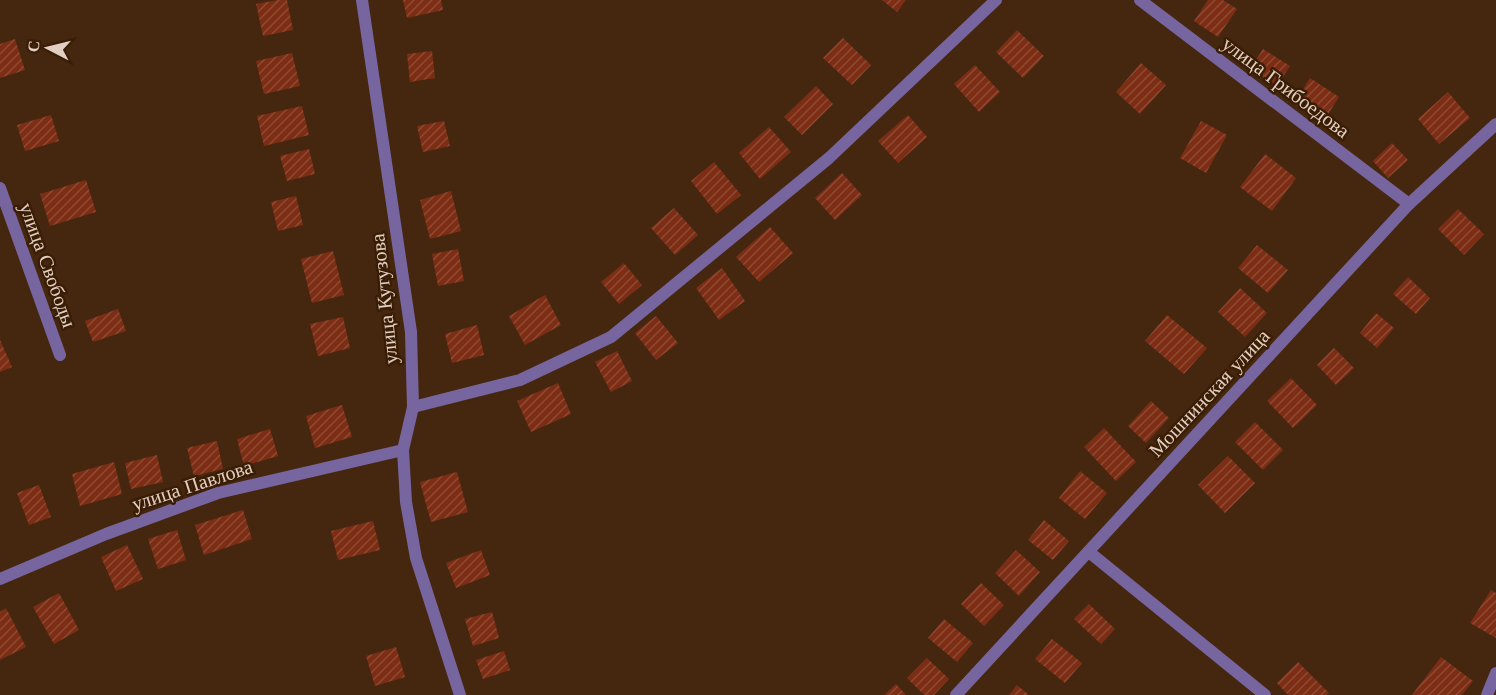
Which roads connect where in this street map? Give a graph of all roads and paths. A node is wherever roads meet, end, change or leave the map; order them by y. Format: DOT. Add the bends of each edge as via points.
graph roads {
  1 [pos="362,0"];
  2 [pos="996,0"];
  3 [pos="1140,0"];
  4 [pos="1496,124"];
  5 [pos="0,189"];
  6 [pos="1409,204"];
  7 [pos="60,355"];
  8 [pos="412,407"];
  9 [pos="403,450"];
  10 [pos="1089,552"];
  11 [pos="0,579"];
  12 [pos="1496,673"];
  13 [pos="460,695"];
  14 [pos="956,695"];
  15 [pos="1265,695"];
  16 [pos="1487,695"];
  1 -- 8 [label="street, улица Кутузова" via="411,332"];
  2 -- 8 [label="street" via="829,158 611,337 520,380"];
  3 -- 6 [label="street, улица Грибоедова"];
  4 -- 6 [label="street, Мошнинская улица"];
  5 -- 7 [label="street, улица Свободы"];
  6 -- 10 [label="street, Мошнинская улица"];
  8 -- 9 [label="street, улица Кутузова"];
  9 -- 11 [label="street, улица Павлова" via="218,493"];
  9 -- 13 [label="street, улица Кутузова" via="406,502 416,558"];
  10 -- 14 [label="street, Мошнинская улица"];
  10 -- 15 [label="street"];
  12 -- 16 [label="street"];
}
